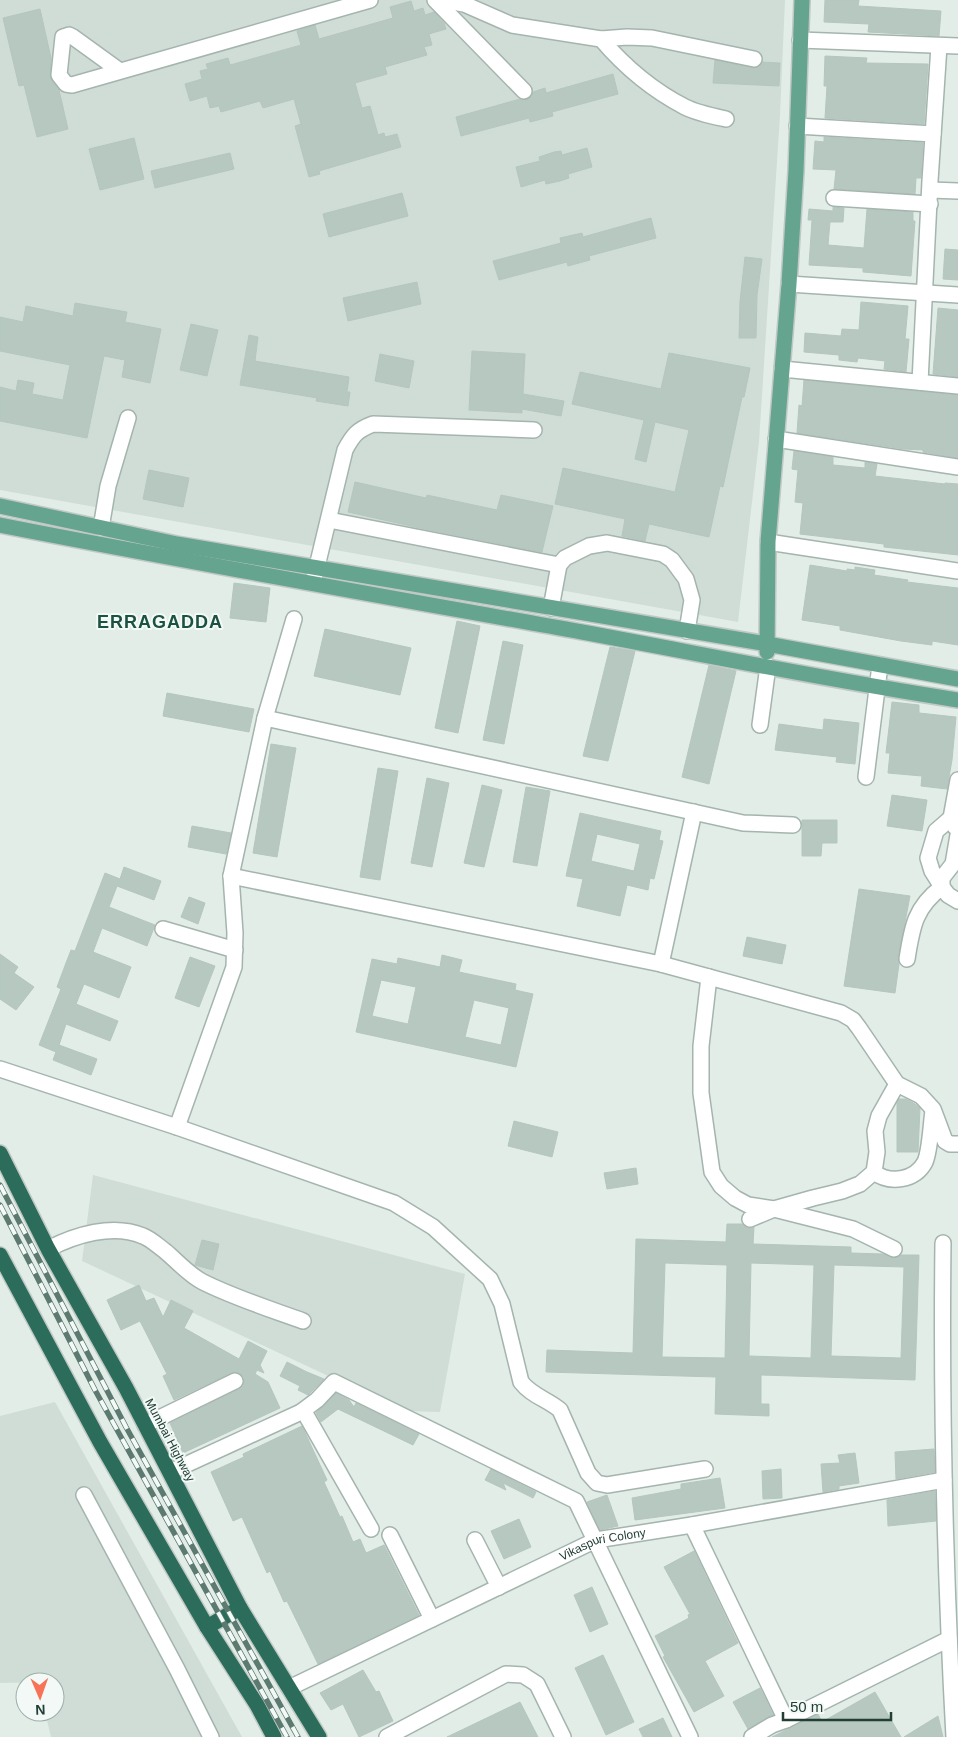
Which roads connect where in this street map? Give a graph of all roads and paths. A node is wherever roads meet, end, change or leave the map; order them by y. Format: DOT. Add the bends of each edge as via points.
graph roads {
  1 [pos="370,0"];
  2 [pos="435,0"];
  3 [pos="442,0"];
  4 [pos="802,0"];
  5 [pos="469,2"];
  6 [pos="602,39"];
  7 [pos="800,40"];
  8 [pos="939,46"];
  9 [pos="958,46"];
  10 [pos="754,59"];
  11 [pos="120,71"];
  12 [pos="524,91"];
  13 [pos="726,119"];
  14 [pos="797,126"];
  15 [pos="933,134"];
  16 [pos="958,191"];
  17 [pos="930,197"];
  18 [pos="834,198"];
  19 [pos="789,284"];
  20 [pos="925,293"];
  21 [pos="958,295"];
  22 [pos="782,369"];
  23 [pos="920,382"];
  24 [pos="958,386"];
  25 [pos="128,418"];
  26 [pos="534,430"];
  27 [pos="776,439"];
  28 [pos="958,467"];
  29 [pos="0,506"];
  30 [pos="329,520"];
  31 [pos="0,525"];
  32 [pos="101,528"];
  33 [pos="768,542"];
  34 [pos="559,565"];
  35 [pos="317,568"];
  36 [pos="958,572"];
  37 [pos="313,583"];
  38 [pos="552,608"];
  39 [pos="294,619"];
  40 [pos="688,631"];
  41 [pos="767,644"];
  42 [pos="880,665"];
  43 [pos="768,666"];
  44 [pos="958,679"];
  45 [pos="876,688"];
  46 [pos="958,700"];
  47 [pos="264,718"];
  48 [pos="760,725"];
  49 [pos="866,777"];
  50 [pos="958,780"];
  51 [pos="694,812"];
  52 [pos="952,814"];
  53 [pos="793,825"];
  54 [pos="958,834"];
  55 [pos="231,876"];
  56 [pos="942,887"];
  57 [pos="958,901"];
  58 [pos="163,929"];
  59 [pos="234,950"];
  60 [pos="907,959"];
  61 [pos="661,964"];
  62 [pos="709,977"];
  63 [pos="0,1069"];
  64 [pos="897,1084"];
  65 [pos="933,1109"];
  66 [pos="177,1127"];
  67 [pos="958,1144"];
  68 [pos="2,1162"];
  69 [pos="874,1172"];
  70 [pos="774,1209"];
  71 [pos="750,1218"];
  72 [pos="942,1242"];
  73 [pos="48,1250"];
  74 [pos="894,1250"];
  75 [pos="0,1255"];
  76 [pos="303,1320"];
  77 [pos="235,1381"];
  78 [pos="301,1412"];
  79 [pos="145,1424"];
  80 [pos="951,1463"];
  81 [pos="705,1469"];
  82 [pos="170,1472"];
  83 [pos="944,1480"];
  84 [pos="84,1496"];
  85 [pos="692,1525"];
  86 [pos="371,1528"];
  87 [pos="390,1535"];
  88 [pos="475,1540"];
  89 [pos="596,1540"];
  90 [pos="499,1587"];
  91 [pos="240,1608"];
  92 [pos="432,1619"];
  93 [pos="208,1627"];
  94 [pos="949,1639"];
  95 [pos="289,1688"];
  96 [pos="779,1727"];
  97 [pos="211,1737"];
  98 [pos="274,1737"];
  99 [pos="319,1737"];
  100 [pos="387,1737"];
  101 [pos="563,1737"];
  102 [pos="690,1737"];
  103 [pos="752,1737"];
  104 [pos="954,1737"];
  1 -- 11 [label="street"];
  2 -- 12 [label="street"];
  3 -- 5 [label="street"];
  4 -- 7 [label="main road"];
  5 -- 6 [label="street" via="512,25"];
  6 -- 10 [label="street" via="652,38"];
  6 -- 13 [label="street" via="618,58 663,94 686,108"];
  7 -- 8 [label="street"];
  7 -- 14 [label="main road"];
  8 -- 9 [label="street"];
  8 -- 15 [label="street"];
  14 -- 15 [label="street"];
  14 -- 19 [label="main road"];
  15 -- 17 [label="street"];
  16 -- 17 [label="street"];
  17 -- 18 [label="street"];
  17 -- 20 [label="street"];
  19 -- 20 [label="street"];
  19 -- 22 [label="main road"];
  20 -- 21 [label="street"];
  20 -- 23 [label="street"];
  22 -- 23 [label="street"];
  22 -- 27 [label="main road"];
  23 -- 24 [label="street"];
  25 -- 32 [label="street" via="108,486"];
  26 -- 30 [label="street" via="373,424 360,429 345,450"];
  27 -- 28 [label="street"];
  27 -- 33 [label="main road"];
  29 -- 32 [label="main road"];
  30 -- 34 [label="street"];
  30 -- 35 [label="street"];
  31 -- 37 [label="main road"];
  32 -- 35 [label="main road"];
  33 -- 36 [label="street"];
  33 -- 41 [label="main road"];
  34 -- 38 [label="street"];
  34 -- 40 [label="street" via="576,551 607,543 663,554 680,568 689,588 692,600"];
  35 -- 37 [label="street"];
  35 -- 38 [label="main road"];
  37 -- 43 [label="main road"];
  38 -- 40 [label="main road"];
  39 -- 47 [label="street"];
  40 -- 41 [label="main road"];
  41 -- 42 [label="main road"];
  41 -- 43 [label="main road"];
  42 -- 44 [label="main road"];
  42 -- 45 [label="street"];
  43 -- 45 [label="main road"];
  43 -- 48 [label="street"];
  45 -- 46 [label="main road"];
  45 -- 49 [label="street"];
  47 -- 51 [label="street"];
  47 -- 55 [label="street"];
  50 -- 52 [label="street"];
  51 -- 53 [label="street" via="743,823"];
  51 -- 61 [label="street"];
  52 -- 54 [label="street"];
  52 -- 56 [label="street" via="936,831 928,858"];
  54 -- 56 [label="street" via="953,864 942,878"];
  55 -- 59 [label="street"];
  55 -- 61 [label="street"];
  56 -- 57 [label="street"];
  56 -- 60 [label="street" via="919,911 911,930"];
  58 -- 59 [label="street"];
  59 -- 66 [label="street" via="234,967"];
  61 -- 62 [label="street"];
  62 -- 64 [label="street" via="841,1013 859,1028"];
  62 -- 70 [label="street" via="701,1046 701,1093 712,1172 721,1186 735,1198 748,1205"];
  63 -- 66 [label="street"];
  64 -- 65 [label="street" via="921,1096"];
  64 -- 69 [label="street" via="879,1116 875,1131"];
  65 -- 67 [label="street" via="945,1141"];
  65 -- 69 [label="street" via="925,1161 919,1169 900,1179 882,1178"];
  66 -- 81 [label="street" via="394,1203 433,1227 490,1279 502,1304 521,1382 528,1391 560,1410 588,1473 597,1483 607,1485"];
  68 -- 73 [label="highway, Mumbai Highway"];
  69 -- 70 [label="street" via="860,1184 842,1191"];
  70 -- 71 [label="street"];
  70 -- 74 [label="street" via="853,1230"];
  72 -- 80 [label="street"];
  73 -- 76 [label="street" via="92,1233 131,1231 145,1236 202,1282"];
  73 -- 79 [label="highway, Mumbai Highway"];
  75 -- 93 [label="highway" via="100,1442"];
  77 -- 79 [label="street"];
  78 -- 82 [label="street"];
  78 -- 86 [label="street" via="306,1415"];
  78 -- 89 [label="street" via="334,1382 573,1498"];
  79 -- 82 [label="highway, Mumbai Highway"];
  80 -- 83 [label="street"];
  82 -- 91 [label="highway, Mumbai Highway"];
  83 -- 85 [label="street, Vikaspuri Colony"];
  83 -- 94 [label="street"];
  84 -- 97 [label="street"];
  85 -- 89 [label="street, Vikaspuri Colony"];
  85 -- 96 [label="street"];
  87 -- 92 [label="street"];
  88 -- 90 [label="street"];
  89 -- 90 [label="street, Vikaspuri Colony"];
  89 -- 102 [label="street"];
  90 -- 92 [label="street, Vikaspuri Colony"];
  91 -- 93 [label="highway"];
  91 -- 95 [label="highway, Mumbai Highway"];
  92 -- 95 [label="street, Vikaspuri Colony"];
  93 -- 98 [label="highway"];
  94 -- 96 [label="street"];
  94 -- 104 [label="street"];
  95 -- 99 [label="highway, Mumbai Highway"];
  96 -- 103 [label="street"];
  100 -- 101 [label="street" via="506,1674 523,1675 537,1684"];
}
